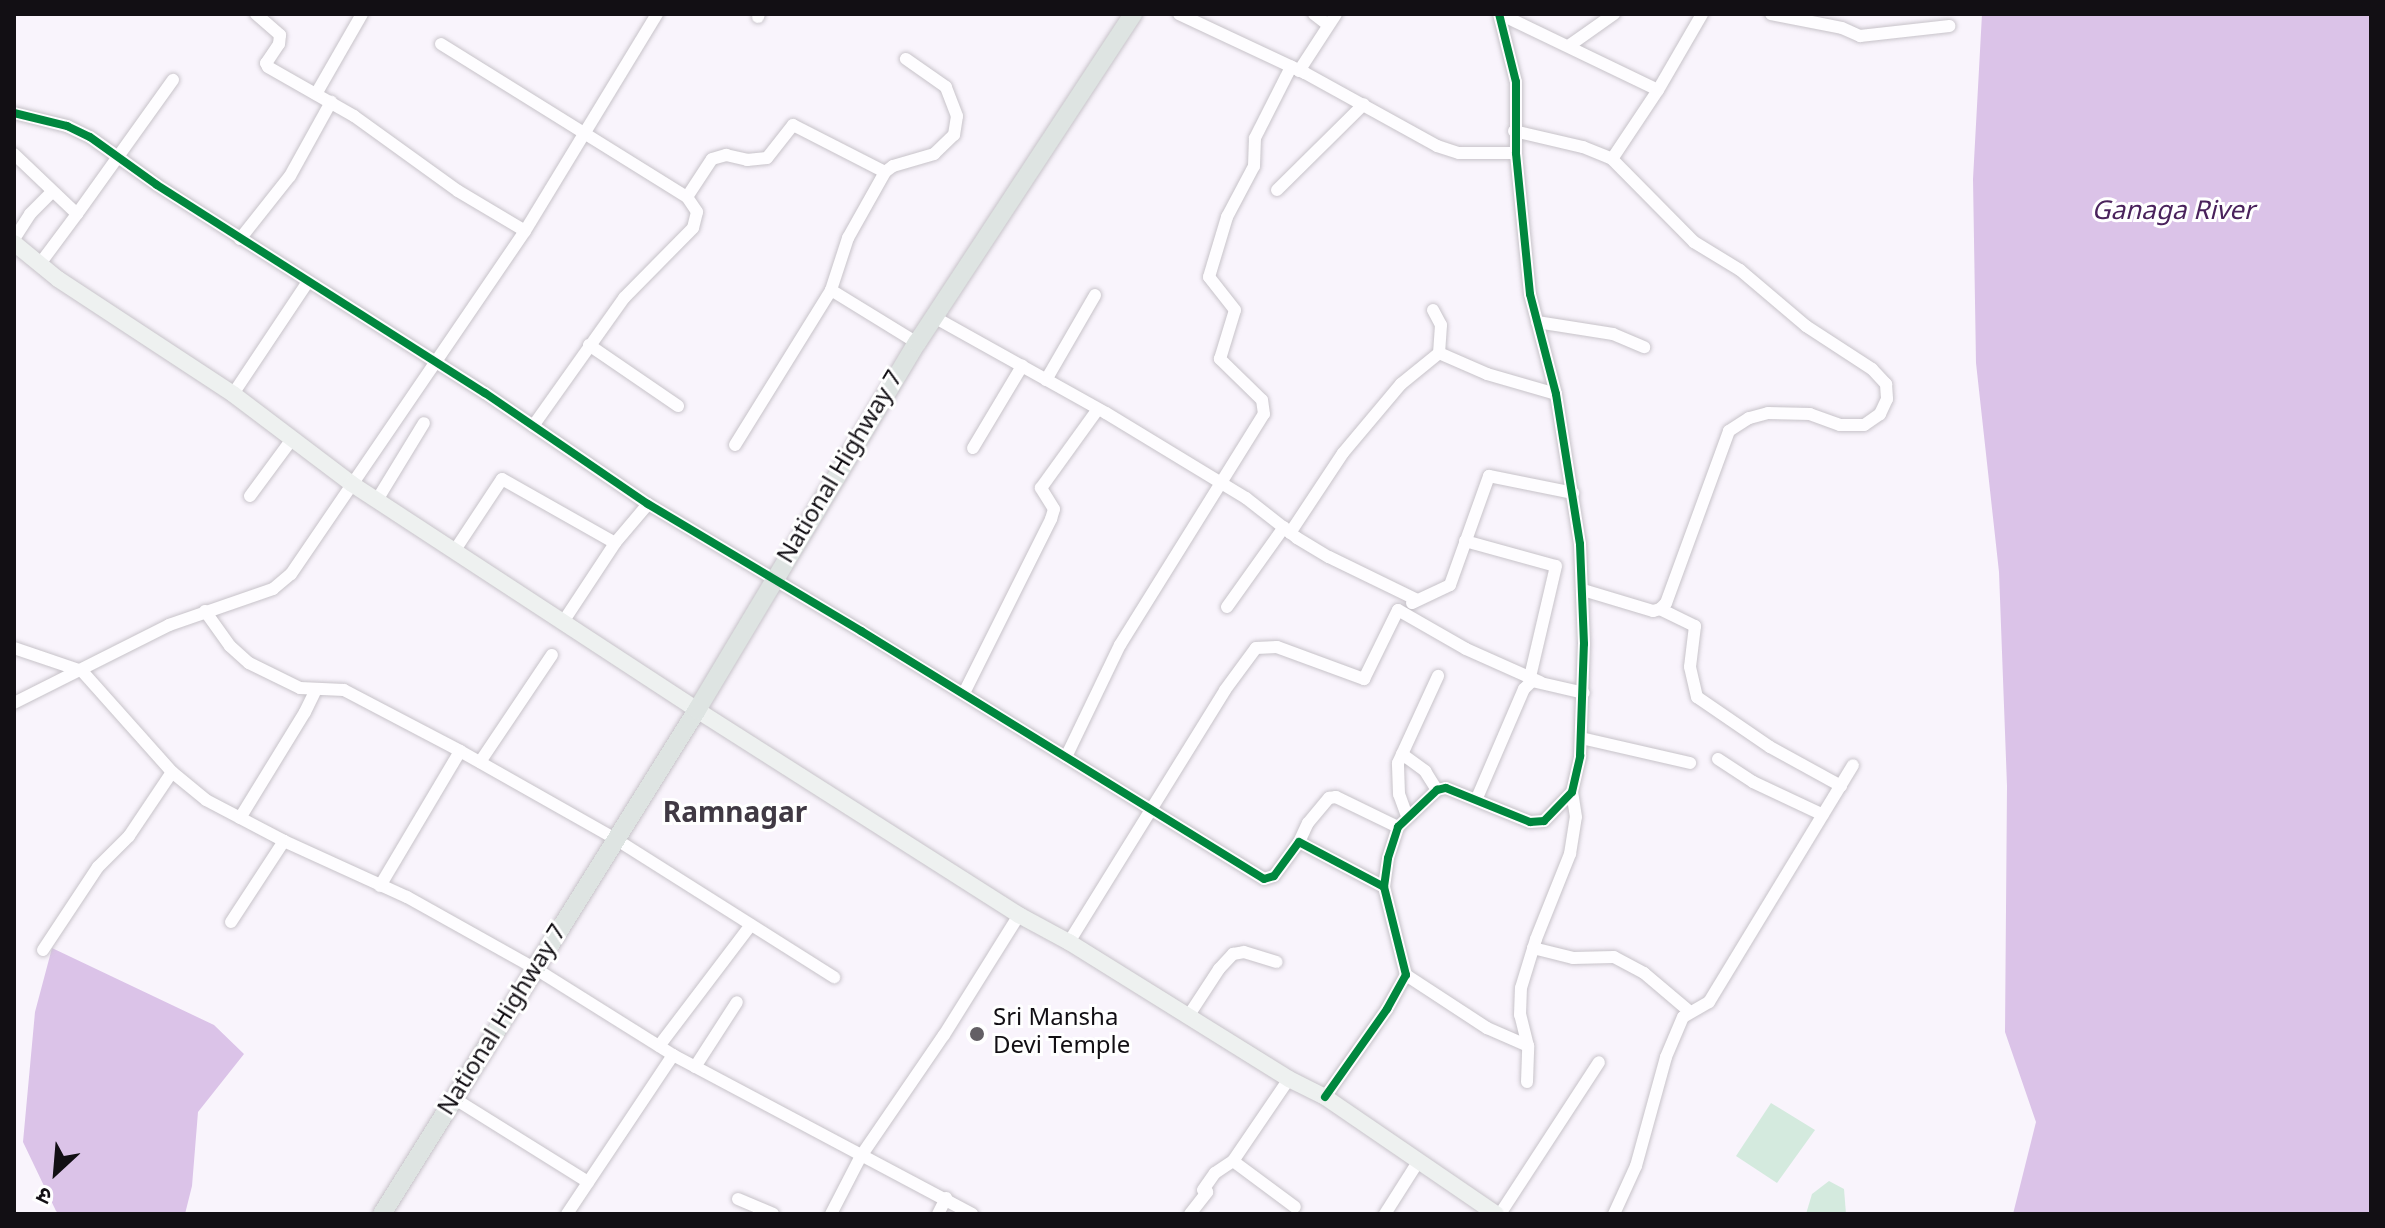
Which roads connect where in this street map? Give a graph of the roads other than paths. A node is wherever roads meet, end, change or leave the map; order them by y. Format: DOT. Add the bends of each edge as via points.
graph roads {
  1 [pos="256,14"];
  2 [pos="657,14"];
  3 [pos="1133,14"];
  4 [pos="1179,14"];
  5 [pos="1314,14"];
  6 [pos="1336,14"];
  7 [pos="1500,14"];
  8 [pos="1614,14"];
  9 [pos="1702,14"];
  10 [pos="1771,14"];
  11 [pos="356,16"];
  12 [pos="1327,24"];
  13 [pos="1949,26"];
  14 [pos="441,44"];
  15 [pos="1570,45"];
  16 [pos="906,59"];
  17 [pos="1295,69"];
  18 [pos="173,80"];
  19 [pos="1658,90"];
  20 [pos="316,94"];
  21 [pos="331,102"];
  22 [pos="1364,104"];
  23 [pos="14,113"];
  24 [pos="1514,131"];
  25 [pos="585,133"];
  26 [pos="1516,153"];
  27 [pos="14,154"];
  28 [pos="118,157"];
  29 [pos="1612,159"];
  30 [pos="885,172"];
  31 [pos="1277,190"];
  32 [pos="52,192"];
  33 [pos="687,197"];
  34 [pos="77,214"];
  35 [pos="525,231"];
  36 [pos="240,239"];
  37 [pos="14,241"];
  38 [pos="39,265"];
  39 [pos="307,283"];
  40 [pos="831,290"];
  41 [pos="1095,295"];
  42 [pos="1433,310"];
  43 [pos="934,317"];
  44 [pos="1537,322"];
  45 [pos="917,343"];
  46 [pos="589,345"];
  47 [pos="1644,347"];
  48 [pos="1439,353"];
  49 [pos="435,361"];
  50 [pos="1022,366"];
  51 [pos="1046,380"];
  52 [pos="233,394"];
  53 [pos="1556,394"];
  54 [pos="678,406"];
  55 [pos="1098,409"];
  56 [pos="424,423"];
  57 [pos="533,426"];
  58 [pos="292,439"];
  59 [pos="735,445"];
  60 [pos="973,448"];
  61 [pos="352,484"];
  62 [pos="1222,485"];
  63 [pos="1573,493"];
  64 [pos="250,496"];
  65 [pos="377,500"];
  66 [pos="648,504"];
  67 [pos="1287,530"];
  68 [pos="1465,541"];
  69 [pos="615,543"];
  70 [pos="455,550"];
  71 [pos="775,579"];
  72 [pos="1583,590"];
  73 [pos="1417,600"];
  74 [pos="1227,607"];
  75 [pos="1660,609"];
  76 [pos="1398,610"];
  77 [pos="205,611"];
  78 [pos="563,622"];
  79 [pos="14,648"];
  80 [pos="552,655"];
  81 [pos="82,671"];
  82 [pos="1438,676"];
  83 [pos="1535,679"];
  84 [pos="316,689"];
  85 [pos="964,693"];
  86 [pos="1584,693"];
  87 [pos="14,703"];
  88 [pos="697,710"];
  89 [pos="1581,738"];
  90 [pos="460,751"];
  91 [pos="1402,754"];
  92 [pos="1066,757"];
  93 [pos="1718,759"];
  94 [pos="480,762"];
  95 [pos="1690,763"];
  96 [pos="1853,765"];
  97 [pos="172,772"];
  98 [pos="1841,786"];
  99 [pos="1437,790"];
  100 [pos="1572,792"];
  101 [pos="1477,798"];
  102 [pos="1150,810"];
  103 [pos="1823,815"];
  104 [pos="1407,816"];
  105 [pos="240,818"];
  106 [pos="1398,827"];
  107 [pos="617,840"];
  108 [pos="284,841"];
  109 [pos="1299,842"];
  110 [pos="380,886"];
  111 [pos="1384,887"];
  112 [pos="1019,915"];
  113 [pos="231,922"];
  114 [pos="751,925"];
  115 [pos="1069,942"];
  116 [pos="1533,948"];
  117 [pos="43,950"];
  118 [pos="1276,962"];
  119 [pos="536,969"];
  120 [pos="1406,975"];
  121 [pos="834,977"];
  122 [pos="737,1002"];
  123 [pos="1689,1011"];
  124 [pos="1189,1015"];
  125 [pos="659,1046"];
  126 [pos="1528,1046"];
  127 [pos="673,1055"];
  128 [pos="1599,1062"];
  129 [pos="695,1067"];
  130 [pos="1289,1079"];
  131 [pos="1527,1082"];
  132 [pos="1325,1097"];
  133 [pos="455,1099"];
  134 [pos="861,1156"];
  135 [pos="1233,1161"];
  136 [pos="1418,1162"];
  137 [pos="588,1182"];
  138 [pos="946,1198"];
  139 [pos="738,1199"];
  140 [pos="1295,1207"];
  141 [pos="382,1214"];
  142 [pos="567,1214"];
  143 [pos="773,1214"];
  144 [pos="831,1214"];
  145 [pos="938,1214"];
  146 [pos="972,1214"];
  147 [pos="1190,1214"];
  148 [pos="1385,1214"];
  149 [pos="1498,1214"];
  150 [pos="1614,1214"];
  1 -- 20 [label="street" via="280,35 268,67"];
  2 -- 25 [label="street"];
  3 -- 43 [label="main road, National Highway 7"];
  4 -- 17 [label="street"];
  5 -- 12 [label="street"];
  6 -- 12 [label="street"];
  7 -- 15 [label="street"];
  7 -- 24 [label="street" via="1516,82"];
  8 -- 15 [label="street"];
  9 -- 19 [label="street"];
  10 -- 13 [label="street" via="1860,36"];
  11 -- 20 [label="street"];
  12 -- 17 [label="street"];
  14 -- 25 [label="street"];
  15 -- 19 [label="street"];
  16 -- 30 [label="street" via="946,87 958,125 934,154"];
  17 -- 22 [label="street"];
  17 -- 62 [label="street" via="1255,138 1254,166 1227,217 1209,270 1215,287 1235,310 1220,359 1265,408"];
  18 -- 28 [label="street"];
  19 -- 29 [label="street"];
  20 -- 21 [label="street"];
  21 -- 35 [label="street"];
  21 -- 36 [label="street" via="290,176"];
  22 -- 26 [label="street" via="1449,150"];
  22 -- 31 [label="street"];
  23 -- 28 [label="street" via="79,131"];
  24 -- 26 [label="street"];
  24 -- 29 [label="street"];
  25 -- 33 [label="street"];
  25 -- 35 [label="street"];
  26 -- 44 [label="street" via="1523,245"];
  27 -- 32 [label="street"];
  28 -- 34 [label="street"];
  28 -- 36 [label="street"];
  29 -- 75 [label="street" via="1694,242 1740,270 1886,384 1880,414 1864,425 1840,425 1810,414 1768,413 1729,431"];
  30 -- 33 [label="street" via="793,125 767,158 712,159"];
  30 -- 40 [label="street" via="848,238"];
  32 -- 34 [label="street"];
  32 -- 37 [label="street"];
  33 -- 46 [label="street" via="697,212 693,228 636,285"];
  34 -- 38 [label="street"];
  35 -- 49 [label="street"];
  36 -- 39 [label="street"];
  37 -- 38 [label="main road"];
  38 -- 52 [label="main road"];
  39 -- 49 [label="street"];
  39 -- 52 [label="street"];
  40 -- 45 [label="street"];
  40 -- 59 [label="street"];
  41 -- 51 [label="street"];
  42 -- 48 [label="street" via="1441,325"];
  43 -- 45 [label="main road, National Highway 7"];
  43 -- 50 [label="street"];
  44 -- 47 [label="street" via="1613,334"];
  44 -- 53 [label="street"];
  45 -- 71 [label="main road, National Highway 7"];
  46 -- 54 [label="street"];
  46 -- 57 [label="street"];
  48 -- 53 [label="street"];
  48 -- 67 [label="street" via="1401,384"];
  49 -- 57 [label="street"];
  49 -- 61 [label="street"];
  50 -- 51 [label="street"];
  50 -- 60 [label="street"];
  51 -- 55 [label="street"];
  52 -- 58 [label="main road"];
  53 -- 63 [label="street"];
  55 -- 62 [label="street"];
  55 -- 85 [label="street" via="1041,488 1054,509 1051,519"];
  56 -- 65 [label="street"];
  57 -- 66 [label="street"];
  58 -- 61 [label="main road"];
  58 -- 64 [label="street"];
  61 -- 65 [label="main road"];
  61 -- 77 [label="street" via="282,583"];
  62 -- 67 [label="street"];
  62 -- 92 [label="street" via="1120,645"];
  63 -- 68 [label="street" via="1489,476"];
  63 -- 72 [label="street"];
  65 -- 70 [label="main road"];
  66 -- 69 [label="street"];
  66 -- 71 [label="street"];
  67 -- 73 [label="street"];
  67 -- 74 [label="street"];
  68 -- 73 [label="street" via="1450,585"];
  68 -- 83 [label="street" via="1556,566"];
  69 -- 70 [label="street" via="502,479"];
  69 -- 78 [label="street"];
  70 -- 78 [label="main road"];
  71 -- 85 [label="street"];
  71 -- 88 [label="main road, National Highway 7"];
  72 -- 75 [label="street"];
  72 -- 86 [label="street"];
  73 -- 76 [label="street"];
  75 -- 98 [label="street" via="1695,626 1690,667 1697,697 1770,747"];
  76 -- 83 [label="street" via="1466,649"];
  76 -- 102 [label="street" via="1364,679 1277,647 1256,648"];
  77 -- 81 [label="street"];
  77 -- 84 [label="street" via="249,663 300,688"];
  78 -- 88 [label="main road"];
  79 -- 81 [label="street"];
  80 -- 94 [label="street"];
  81 -- 87 [label="street"];
  81 -- 97 [label="street"];
  82 -- 91 [label="street"];
  83 -- 86 [label="street"];
  83 -- 101 [label="street" via="1524,689"];
  84 -- 90 [label="street" via="344,690"];
  84 -- 105 [label="street"];
  85 -- 92 [label="street"];
  86 -- 89 [label="street"];
  88 -- 107 [label="main road, National Highway 7"];
  88 -- 112 [label="main road"];
  89 -- 95 [label="street"];
  89 -- 100 [label="street"];
  90 -- 94 [label="street"];
  90 -- 110 [label="street"];
  91 -- 99 [label="street" via="1425,771"];
  91 -- 104 [label="street" via="1396,774"];
  92 -- 102 [label="street"];
  93 -- 103 [label="street"];
  94 -- 107 [label="street"];
  96 -- 98 [label="street"];
  97 -- 105 [label="street" via="197,794"];
  97 -- 117 [label="street" via="129,836 98,867"];
  98 -- 103 [label="street"];
  99 -- 101 [label="street"];
  99 -- 104 [label="street"];
  100 -- 101 [label="street" via="1548,818 1537,822"];
  100 -- 116 [label="street" via="1576,817 1570,854"];
  102 -- 109 [label="street" via="1264,879 1274,876"];
  102 -- 115 [label="street"];
  103 -- 123 [label="street" via="1709,1002"];
  104 -- 106 [label="street"];
  105 -- 108 [label="street"];
  106 -- 109 [label="street" via="1329,798"];
  106 -- 111 [label="street"];
  107 -- 114 [label="street"];
  107 -- 119 [label="main road, National Highway 7"];
  108 -- 110 [label="street"];
  108 -- 113 [label="street"];
  109 -- 111 [label="street"];
  110 -- 119 [label="street"];
  111 -- 120 [label="street"];
  112 -- 115 [label="main road"];
  112 -- 134 [label="street"];
  114 -- 121 [label="street"];
  114 -- 125 [label="street"];
  115 -- 124 [label="main road"];
  116 -- 123 [label="street" via="1573,958 1614,957 1644,973"];
  116 -- 126 [label="street" via="1521,988 1520,1015"];
  118 -- 124 [label="street" via="1233,954"];
  119 -- 125 [label="street"];
  119 -- 133 [label="main road, National Highway 7"];
  120 -- 126 [label="street" via="1487,1028"];
  120 -- 132 [label="street"];
  122 -- 129 [label="street"];
  123 -- 150 [label="street" via="1672,1039 1636,1166"];
  124 -- 130 [label="main road"];
  125 -- 127 [label="street"];
  126 -- 131 [label="street"];
  127 -- 129 [label="street"];
  127 -- 137 [label="street"];
  128 -- 149 [label="street"];
  129 -- 134 [label="street"];
  130 -- 132 [label="main road"];
  130 -- 135 [label="street"];
  132 -- 136 [label="main road"];
  133 -- 137 [label="street"];
  133 -- 141 [label="main road, National Highway 7"];
  134 -- 138 [label="street"];
  134 -- 144 [label="street"];
  135 -- 140 [label="street"];
  135 -- 147 [label="street" via="1215,1173"];
  136 -- 148 [label="street"];
  136 -- 149 [label="main road"];
  137 -- 142 [label="street"];
  138 -- 145 [label="street"];
  138 -- 146 [label="street"];
  139 -- 143 [label="street"];
}
